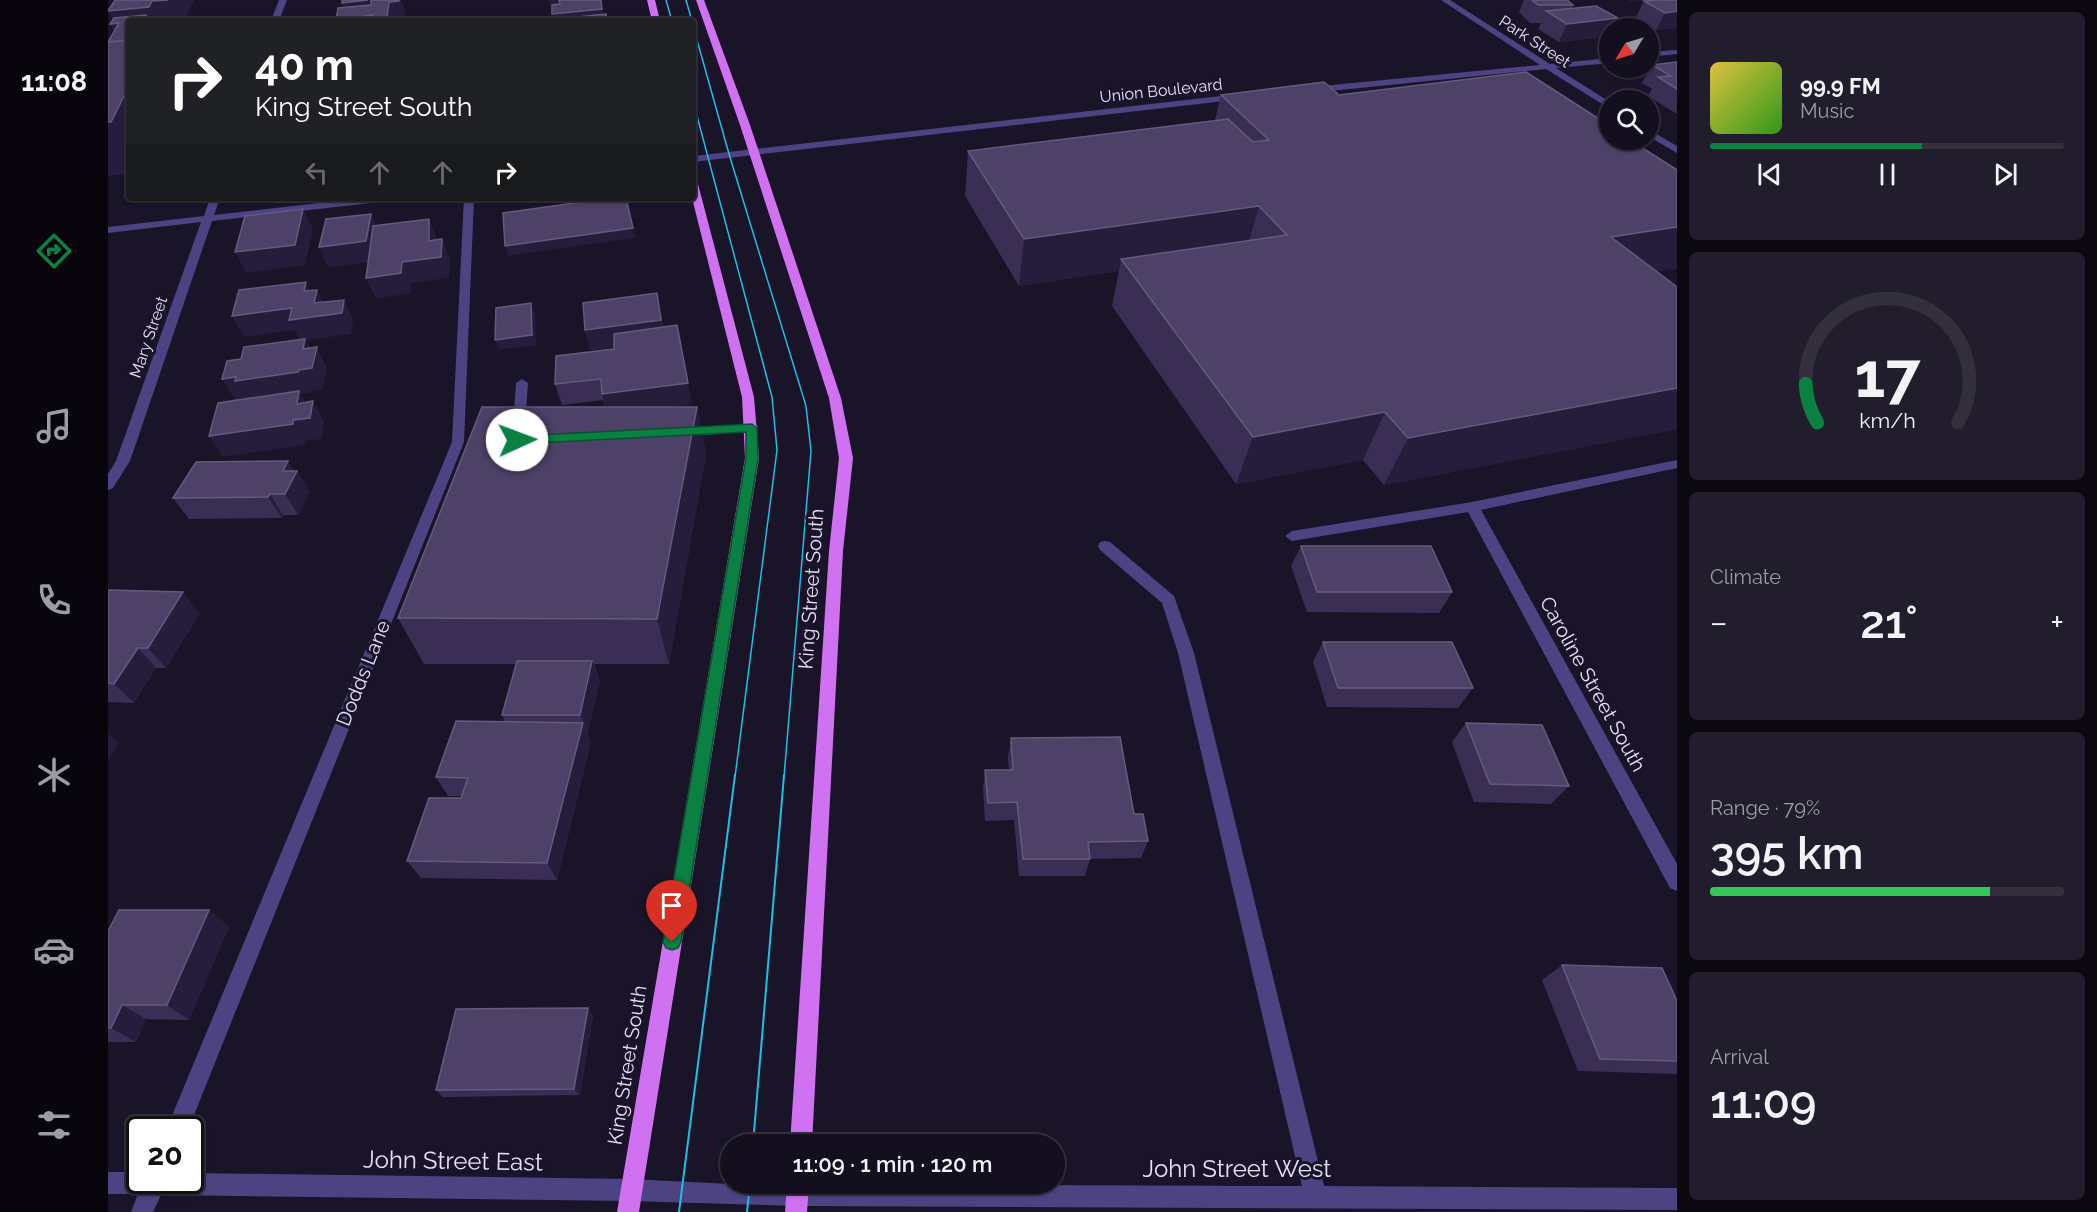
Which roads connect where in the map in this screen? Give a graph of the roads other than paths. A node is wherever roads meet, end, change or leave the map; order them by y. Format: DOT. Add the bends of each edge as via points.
graph roads {
  1 [pos="283,0"];
  2 [pos="651,0"];
  3 [pos="700,0"];
  4 [pos="1445,0"];
  5 [pos="277,18"];
  6 [pos="655,18"];
  7 [pos="1677,51"];
  8 [pos="1659,53"];
  9 [pos="1599,61"];
  10 [pos="1549,67"];
  11 [pos="1303,91"];
  12 [pos="1244,96"];
  13 [pos="1599,99"];
  14 [pos="1659,139"];
  15 [pos="1677,150"];
  16 [pos="753,151"];
  17 [pos="696,159"];
  18 [pos="696,196"];
  19 [pos="213,201"];
  20 [pos="362,201"];
  21 [pos="469,201"];
  22 [pos="208,218"];
  23 [pos="108,230"];
  24 [pos="522,383"];
  25 [pos="752,428"];
  26 [pos="671,434"];
  27 [pos="517,440"];
  28 [pos="1677,464"];
  29 [pos="108,485"];
  30 [pos="1472,507"];
  31 [pos="1292,536"];
  32 [pos="1105,546"];
  33 [pos="1677,882"];
  34 [pos="183,1116"];
  35 [pos="802,1134"];
  36 [pos="108,1183"];
  37 [pos="126,1183"];
  38 [pos="204,1184"];
  39 [pos="150,1194"];
  40 [pos="1315,1196"];
  41 [pos="797,1197"];
  42 [pos="1677,1199"];
  43 [pos="630,1201"];
  44 [pos="142,1212"];
  1 -- 5 [label="street"];
  2 -- 6 [label="main road"];
  3 -- 16 [label="main road, King Street South"];
  4 -- 10 [label="street, Park Street"];
  7 -- 8 [label="street"];
  9 -- 10 [label="street"];
  10 -- 11 [label="street"];
  10 -- 13 [label="street, Park Street"];
  12 -- 16 [label="street, Union Boulevard"];
  14 -- 15 [label="street"];
  16 -- 17 [label="street, Union Boulevard"];
  16 -- 35 [label="main road, King Street South" via="835,398 846,458 836,551"];
  18 -- 25 [label="main road, King Street South" via="748,397"];
  19 -- 22 [label="street, Mary Street"];
  20 -- 22 [label="street"];
  21 -- 34 [label="street, Dodds Lane" via="464,442"];
  22 -- 23 [label="street"];
  22 -- 29 [label="street, Mary Street" via="123,461"];
  24 -- 27 [label="street"];
  25 -- 26 [label="street"];
  25 -- 43 [label="main road, King Street South" via="752,458"];
  28 -- 30 [label="street"];
  30 -- 31 [label="street"];
  30 -- 33 [label="street, Caroline Street South"];
  32 -- 40 [label="street" via="1169,600 1176,621"];
  36 -- 37 [label="street, John Street East"];
  38 -- 43 [label="street, John Street East"];
  39 -- 44 [label="street"];
  40 -- 41 [label="street, John Street West"];
  40 -- 42 [label="street, John Street West"];
  41 -- 43 [label="street, John Street East"];
}
